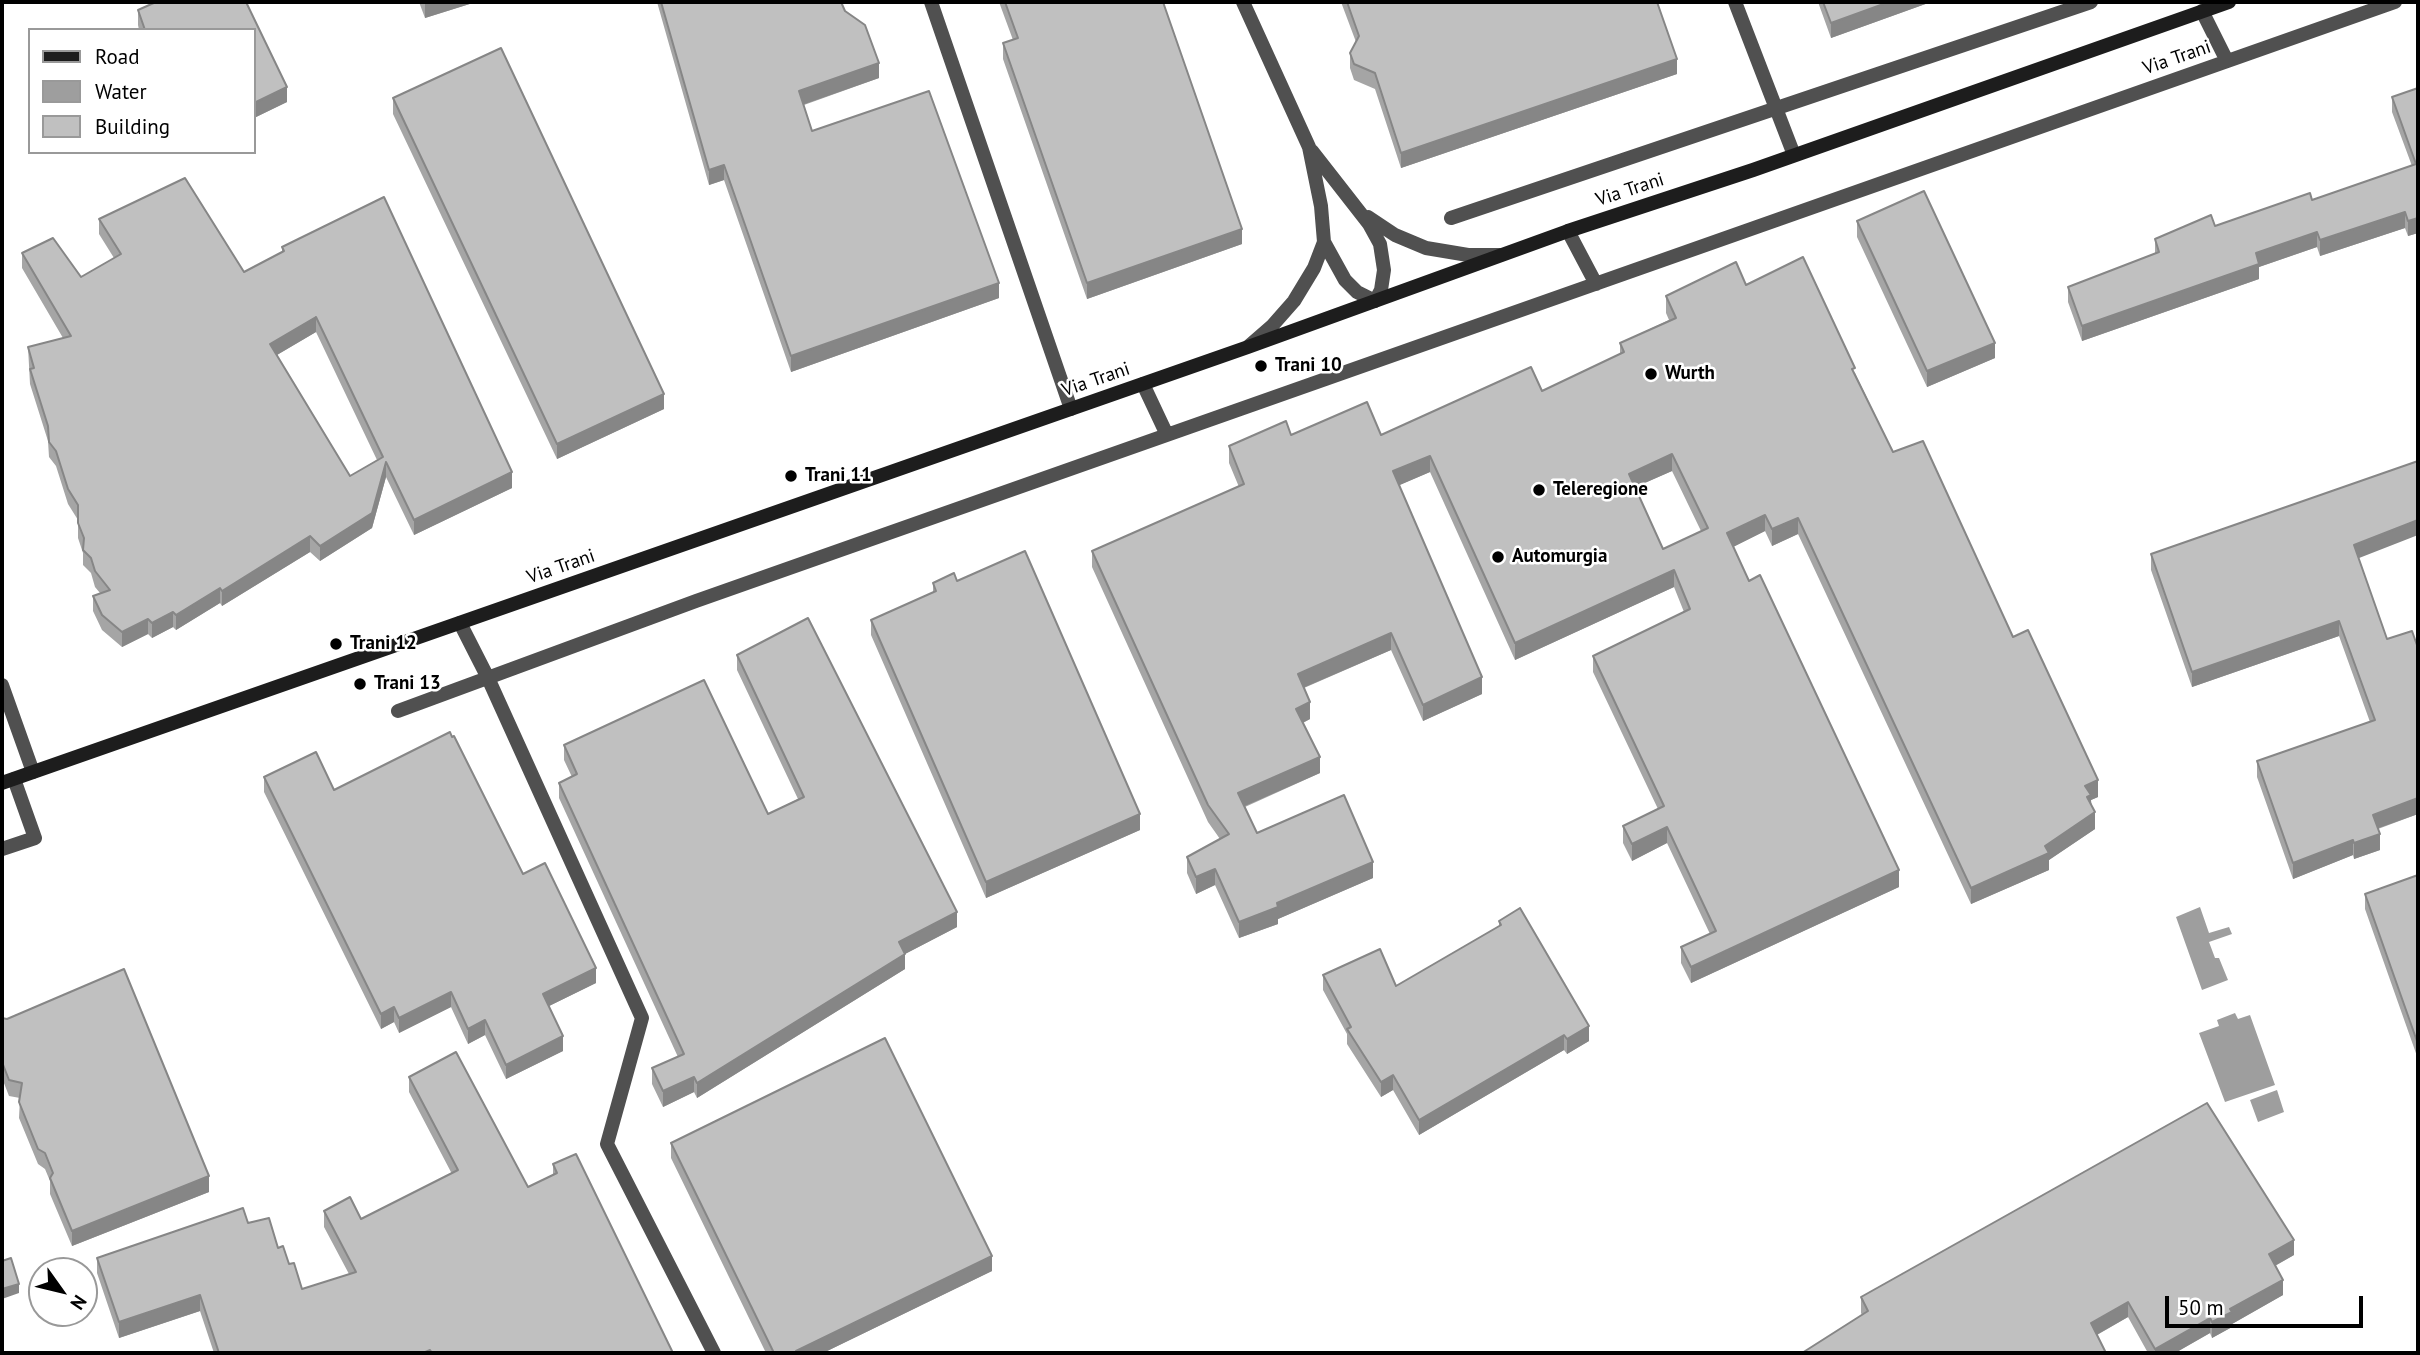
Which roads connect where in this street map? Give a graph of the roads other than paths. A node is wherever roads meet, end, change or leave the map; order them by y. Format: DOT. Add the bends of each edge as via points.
graph roads {
  1 [pos="931,2"];
  2 [pos="1243,2"];
  3 [pos="1735,2"];
  4 [pos="2091,2"];
  5 [pos="2229,2"];
  6 [pos="2395,2"];
  7 [pos="2202,11"];
  8 [pos="2227,61"];
  9 [pos="1776,107"];
  10 [pos="1309,147"];
  11 [pos="1794,155"];
  12 [pos="1355,206"];
  13 [pos="1451,218"];
  14 [pos="1568,231"];
  15 [pos="1324,242"];
  16 [pos="1501,255"];
  17 [pos="1596,284"];
  18 [pos="1375,301"];
  19 [pos="1248,347"];
  20 [pos="1143,384"];
  21 [pos="1071,409"];
  22 [pos="1167,436"];
  23 [pos="460,623"];
  24 [pos="488,678"];
  25 [pos="2,685"];
  26 [pos="398,711"];
  27 [pos="33,772"];
  28 [pos="8,781"];
  29 [pos="2,849"];
  30 [pos="714,1353"];
  1 -- 21 [label="street"];
  2 -- 10 [label="street"];
  3 -- 9 [label="street"];
  4 -- 9 [label="street"];
  5 -- 7 [label="main road, Via Trani"];
  6 -- 8 [label="street, Via Trani"];
  7 -- 8 [label="street, Via Trani"];
  7 -- 11 [label="main road, Via Trani"];
  8 -- 17 [label="street, Via Trani"];
  9 -- 11 [label="street"];
  9 -- 13 [label="street"];
  10 -- 12 [label="street"];
  10 -- 15 [label="street"];
  11 -- 14 [label="main road, Via Trani"];
  12 -- 16 [label="street" via="1410,243 1443,252"];
  12 -- 18 [label="street" via="1382,253 1383,279"];
  14 -- 16 [label="main road, Via Trani"];
  14 -- 17 [label="street"];
  15 -- 18 [label="street" via="1345,280"];
  15 -- 19 [label="street" via="1300,293"];
  16 -- 18 [label="main road, Via Trani"];
  17 -- 22 [label="street, Via Trani"];
  18 -- 19 [label="main road, Via Trani"];
  19 -- 20 [label="main road, Via Trani"];
  20 -- 21 [label="main road, Via Trani"];
  20 -- 22 [label="street"];
  21 -- 23 [label="main road, Via Trani"];
  22 -- 24 [label="street, Via Trani"];
  23 -- 24 [label="street"];
  23 -- 27 [label="main road, Via Trani"];
  24 -- 26 [label="street, Via Trani"];
  24 -- 30 [label="street" via="642,1018 607,1144"];
  25 -- 27 [label="street"];
  27 -- 28 [label="main road, Via Trani"];
  28 -- 29 [label="street" via="35,838"];
}
